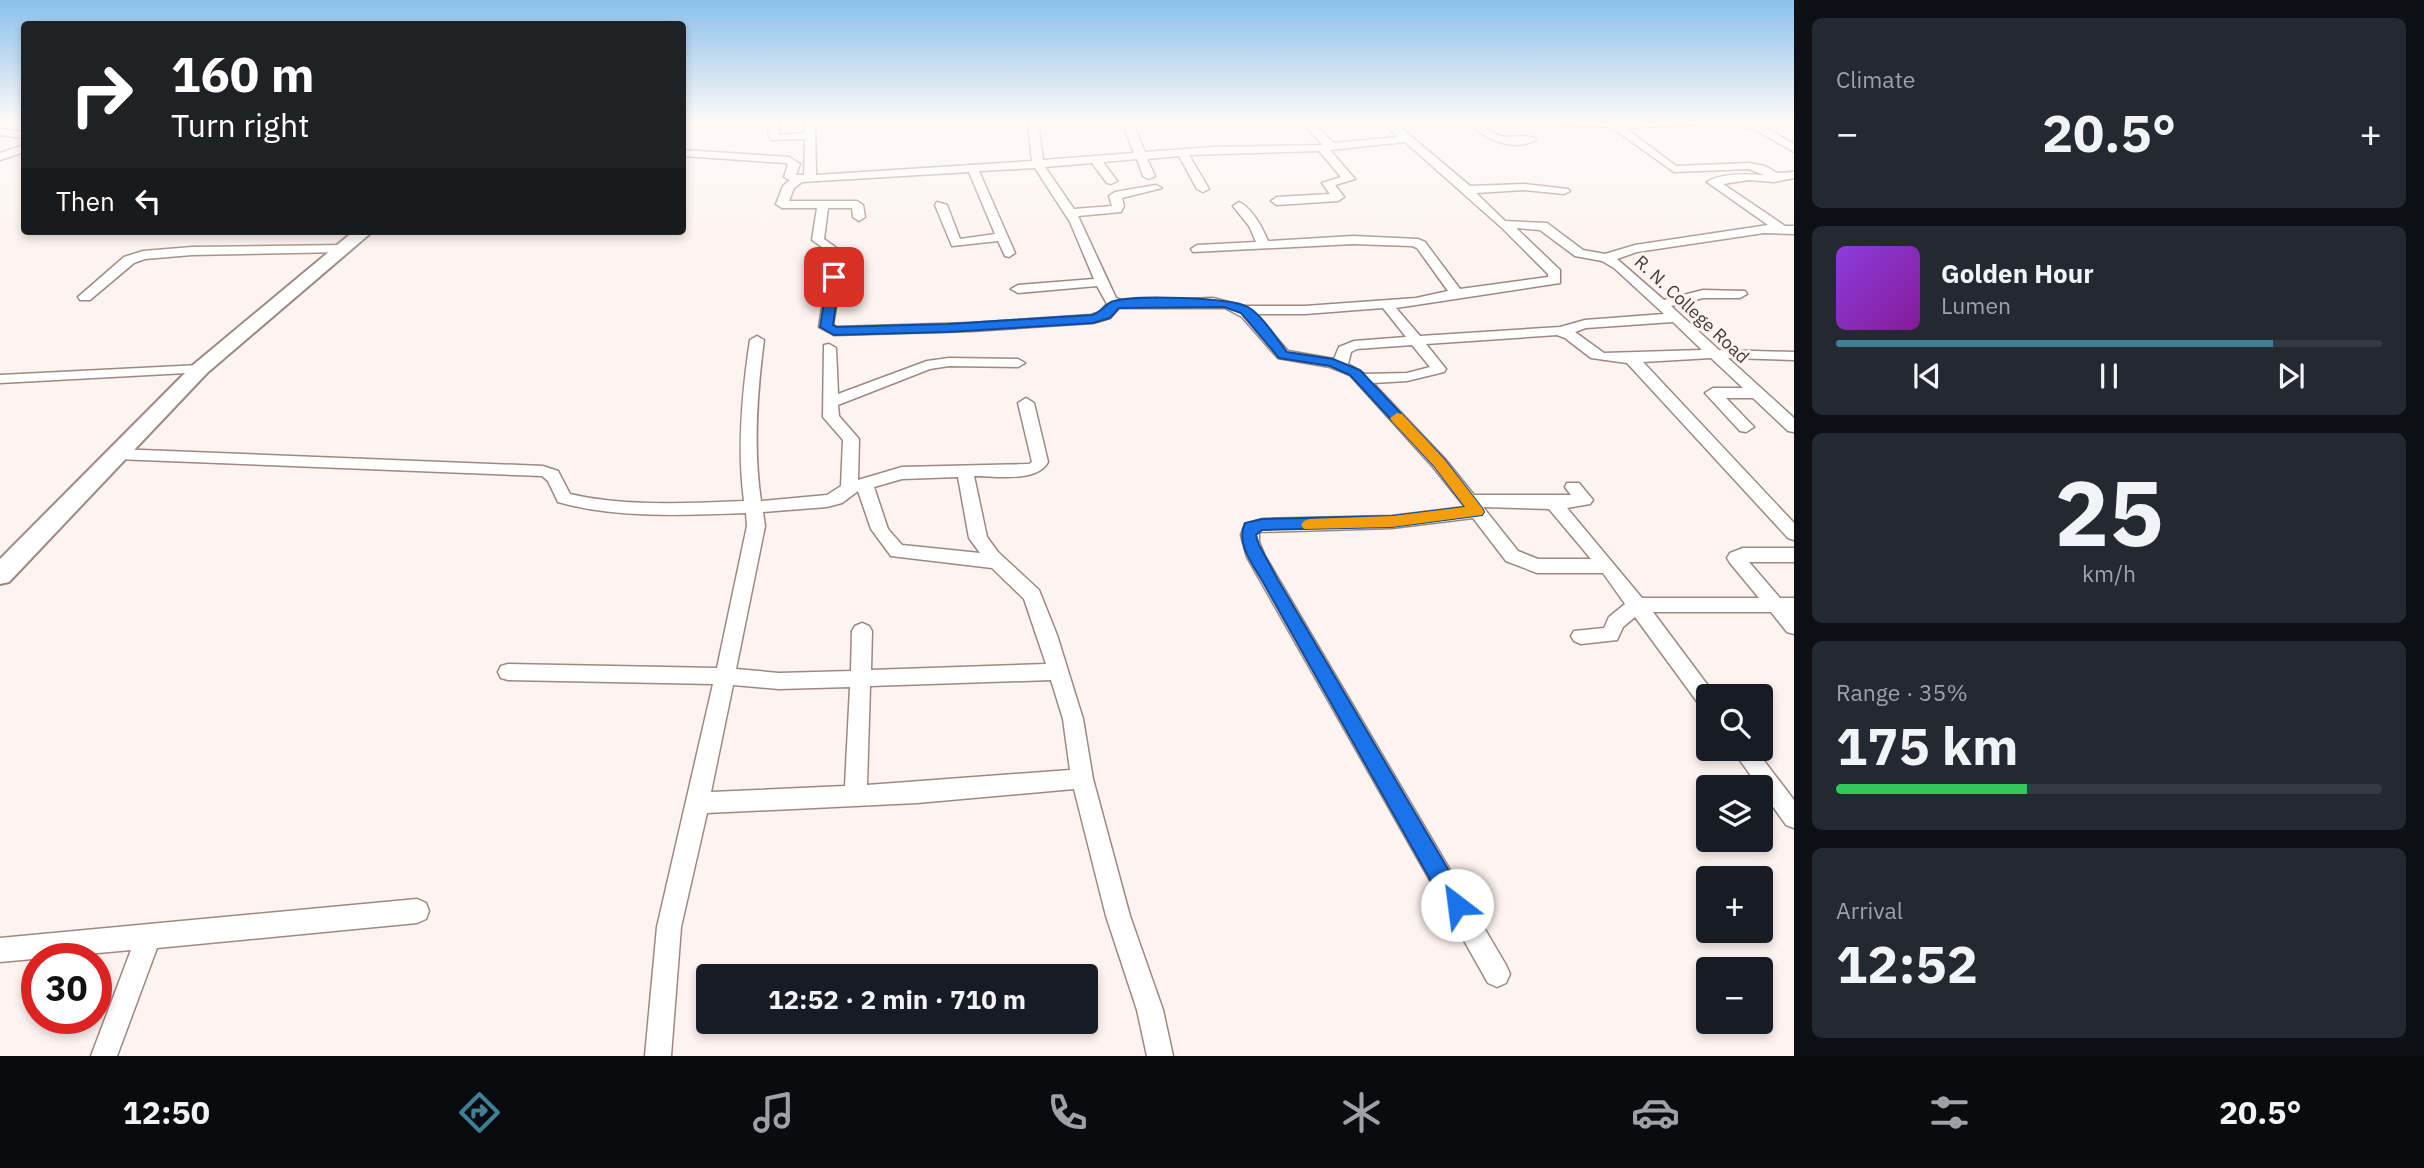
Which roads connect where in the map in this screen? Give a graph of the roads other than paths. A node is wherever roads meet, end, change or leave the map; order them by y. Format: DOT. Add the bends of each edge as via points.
graph roads {
  1 [pos="792,171"];
  2 [pos="805,171"];
  3 [pos="930,171"];
  4 [pos="974,171"];
  5 [pos="1043,171"];
  6 [pos="1104,171"];
  7 [pos="1147,171"];
  8 [pos="1193,171"];
  9 [pos="1344,171"];
  10 [pos="1445,171"];
  11 [pos="1714,171"];
  12 [pos="1766,171"];
  13 [pos="1794,175"];
  14 [pos="1149,176"];
  15 [pos="1774,176"];
  16 [pos="804,178"];
  17 [pos="1725,179"];
  18 [pos="1111,181"];
  19 [pos="1156,188"];
  20 [pos="1203,189"];
  21 [pos="1467,190"];
  22 [pos="1564,191"];
  23 [pos="1277,201"];
  24 [pos="823,205"];
  25 [pos="941,205"];
  26 [pos="1240,206"];
  27 [pos="1071,213"];
  28 [pos="859,217"];
  29 [pos="1507,226"];
  30 [pos="1780,228"];
  31 [pos="1794,230"];
  32 [pos="359,235"];
  33 [pos="1001,237"];
  34 [pos="1263,243"];
  35 [pos="342,249"];
  36 [pos="1197,249"];
  37 [pos="1009,254"];
  38 [pos="1606,258"];
  39 [pos="1101,282"];
  40 [pos="1018,289"];
  41 [pos="1456,293"];
  42 [pos="1740,294"];
  43 [pos="85,297"];
  44 [pos="1115,304"];
  45 [pos="1386,304"];
  46 [pos="1660,305"];
  47 [pos="1245,310"];
  48 [pos="1674,318"];
  49 [pos="1563,331"];
  50 [pos="757,340"];
  51 [pos="1414,341"];
  52 [pos="829,348"];
  53 [pos="1714,354"];
  54 [pos="1794,356"];
  55 [pos="1632,359"];
  56 [pos="1018,363"];
  57 [pos="1340,365"];
  58 [pos="200,369"];
  59 [pos="0,379"];
  60 [pos="1361,379"];
  61 [pos="1757,393"];
  62 [pos="829,403"];
  63 [pos="1026,403"];
  64 [pos="1746,427"];
  65 [pos="1794,427"];
  66 [pos="117,454"];
  67 [pos="965,471"];
  68 [pos="856,485"];
  69 [pos="1573,487"];
  70 [pos="1554,503"];
  71 [pos="1473,506"];
  72 [pos="754,507"];
  73 [pos="1794,534"];
  74 [pos="1794,555"];
  75 [pos="998,562"];
  76 [pos="1607,566"];
  77 [pos="0,575"];
  78 [pos="1637,605"];
  79 [pos="1785,605"];
  80 [pos="1794,627"];
  81 [pos="862,631"];
  82 [pos="1581,636"];
  83 [pos="508,672"];
  84 [pos="1059,672"];
  85 [pos="725,676"];
  86 [pos="861,677"];
  87 [pos="1696,685"];
  88 [pos="1752,761"];
  89 [pos="1082,779"];
  90 [pos="856,796"];
  91 [pos="699,803"];
  92 [pos="1794,818"];
  93 [pos="417,911"];
  94 [pos="149,935"];
  95 [pos="0,950"];
  96 [pos="1497,974"];
  97 [pos="104,1056"];
  98 [pos="658,1056"];
  99 [pos="1160,1056"];
  1 -- 16 [label="street" via="790,177"];
  2 -- 16 [label="street"];
  3 -- 16 [label="street"];
  4 -- 33 [label="street"];
  5 -- 27 [label="street"];
  6 -- 18 [label="street"];
  7 -- 14 [label="street"];
  8 -- 20 [label="street"];
  9 -- 23 [label="street" via="1349,179 1328,183 1338,197"];
  10 -- 21 [label="street"];
  11 -- 17 [label="street"];
  12 -- 15 [label="street"];
  13 -- 15 [label="street"];
  15 -- 17 [label="street" via="1774,180"];
  16 -- 24 [label="street" via="789,186 782,204"];
  17 -- 30 [label="street" via="1713,182"];
  19 -- 27 [label="street" via="1115,196 1117,209"];
  21 -- 22 [label="street" via="1524,187"];
  21 -- 29 [label="street"];
  24 -- 28 [label="street" via="857,205"];
  24 -- 44 [label="street" via="818,240 832,249 826,327 834,331 1093,319"];
  25 -- 33 [label="street" via="956,243"];
  26 -- 34 [label="street"];
  27 -- 39 [label="street"];
  29 -- 38 [label="street, R. N. College Road" via="1543,226 1579,253"];
  29 -- 41 [label="street" via="1557,277 1550,282"];
  30 -- 31 [label="street"];
  30 -- 38 [label="street" via="1635,249"];
  32 -- 35 [label="main road"];
  33 -- 37 [label="street"];
  34 -- 36 [label="street"];
  34 -- 41 [label="street" via="1414,242"];
  35 -- 43 [label="street" via="143,255 129,260"];
  35 -- 58 [label="main road"];
  38 -- 46 [label="street, R. N. College Road"];
  39 -- 40 [label="street"];
  39 -- 44 [label="street"];
  41 -- 45 [label="street"];
  42 -- 46 [label="street" via="1703,294"];
  44 -- 47 [label="street" via="1213,302"];
  45 -- 47 [label="street"];
  45 -- 51 [label="street"];
  46 -- 48 [label="street, R. N. College Road"];
  47 -- 57 [label="street" via="1283,355"];
  48 -- 49 [label="street" via="1585,324"];
  48 -- 53 [label="street, R. N. College Road"];
  49 -- 51 [label="street"];
  49 -- 55 [label="street" via="1594,354"];
  50 -- 72 [label="street" via="749,407"];
  51 -- 57 [label="street" via="1350,346"];
  51 -- 60 [label="street" via="1439,369 1407,377"];
  52 -- 62 [label="street"];
  53 -- 54 [label="street"];
  53 -- 55 [label="street"];
  53 -- 61 [label="street, R. N. College Road"];
  55 -- 73 [label="street"];
  56 -- 62 [label="street" via="927,365"];
  57 -- 60 [label="street"];
  58 -- 59 [label="street"];
  58 -- 66 [label="main road"];
  60 -- 71 [label="street"];
  61 -- 64 [label="street" via="1713,393"];
  61 -- 65 [label="street, R. N. College Road"];
  62 -- 68 [label="street" via="831,417 851,439"];
  63 -- 67 [label="street" via="1038,466"];
  66 -- 72 [label="street" via="505,468 553,473 564,498 574,501 660,508"];
  66 -- 77 [label="main road"];
  67 -- 68 [label="street" via="902,473"];
  67 -- 75 [label="street" via="978,538"];
  68 -- 72 [label="street" via="827,501"];
  68 -- 75 [label="street" via="887,543 897,551"];
  69 -- 70 [label="street" via="1584,500"];
  70 -- 71 [label="street"];
  70 -- 76 [label="street"];
  71 -- 76 [label="street" via="1520,560 1549,567"];
  71 -- 96 [label="street" via="1392,522 1262,525 1251,527 1248,535"];
  72 -- 85 [label="street" via="756,526"];
  74 -- 79 [label="street" via="1735,558"];
  75 -- 84 [label="street" via="1032,595"];
  76 -- 78 [label="street"];
  78 -- 79 [label="street"];
  78 -- 82 [label="street" via="1616,622 1610,635"];
  78 -- 87 [label="street"];
  79 -- 80 [label="street"];
  81 -- 86 [label="street"];
  83 -- 85 [label="street"];
  84 -- 86 [label="street"];
  84 -- 89 [label="street" via="1073,719"];
  85 -- 86 [label="street" via="779,681"];
  85 -- 91 [label="street"];
  86 -- 90 [label="street"];
  88 -- 92 [label="street"];
  89 -- 90 [label="street"];
  89 -- 99 [label="street"];
  90 -- 91 [label="street"];
  91 -- 98 [label="street" via="669,927"];
  93 -- 94 [label="street"];
  94 -- 95 [label="street"];
  94 -- 97 [label="street"];
}
